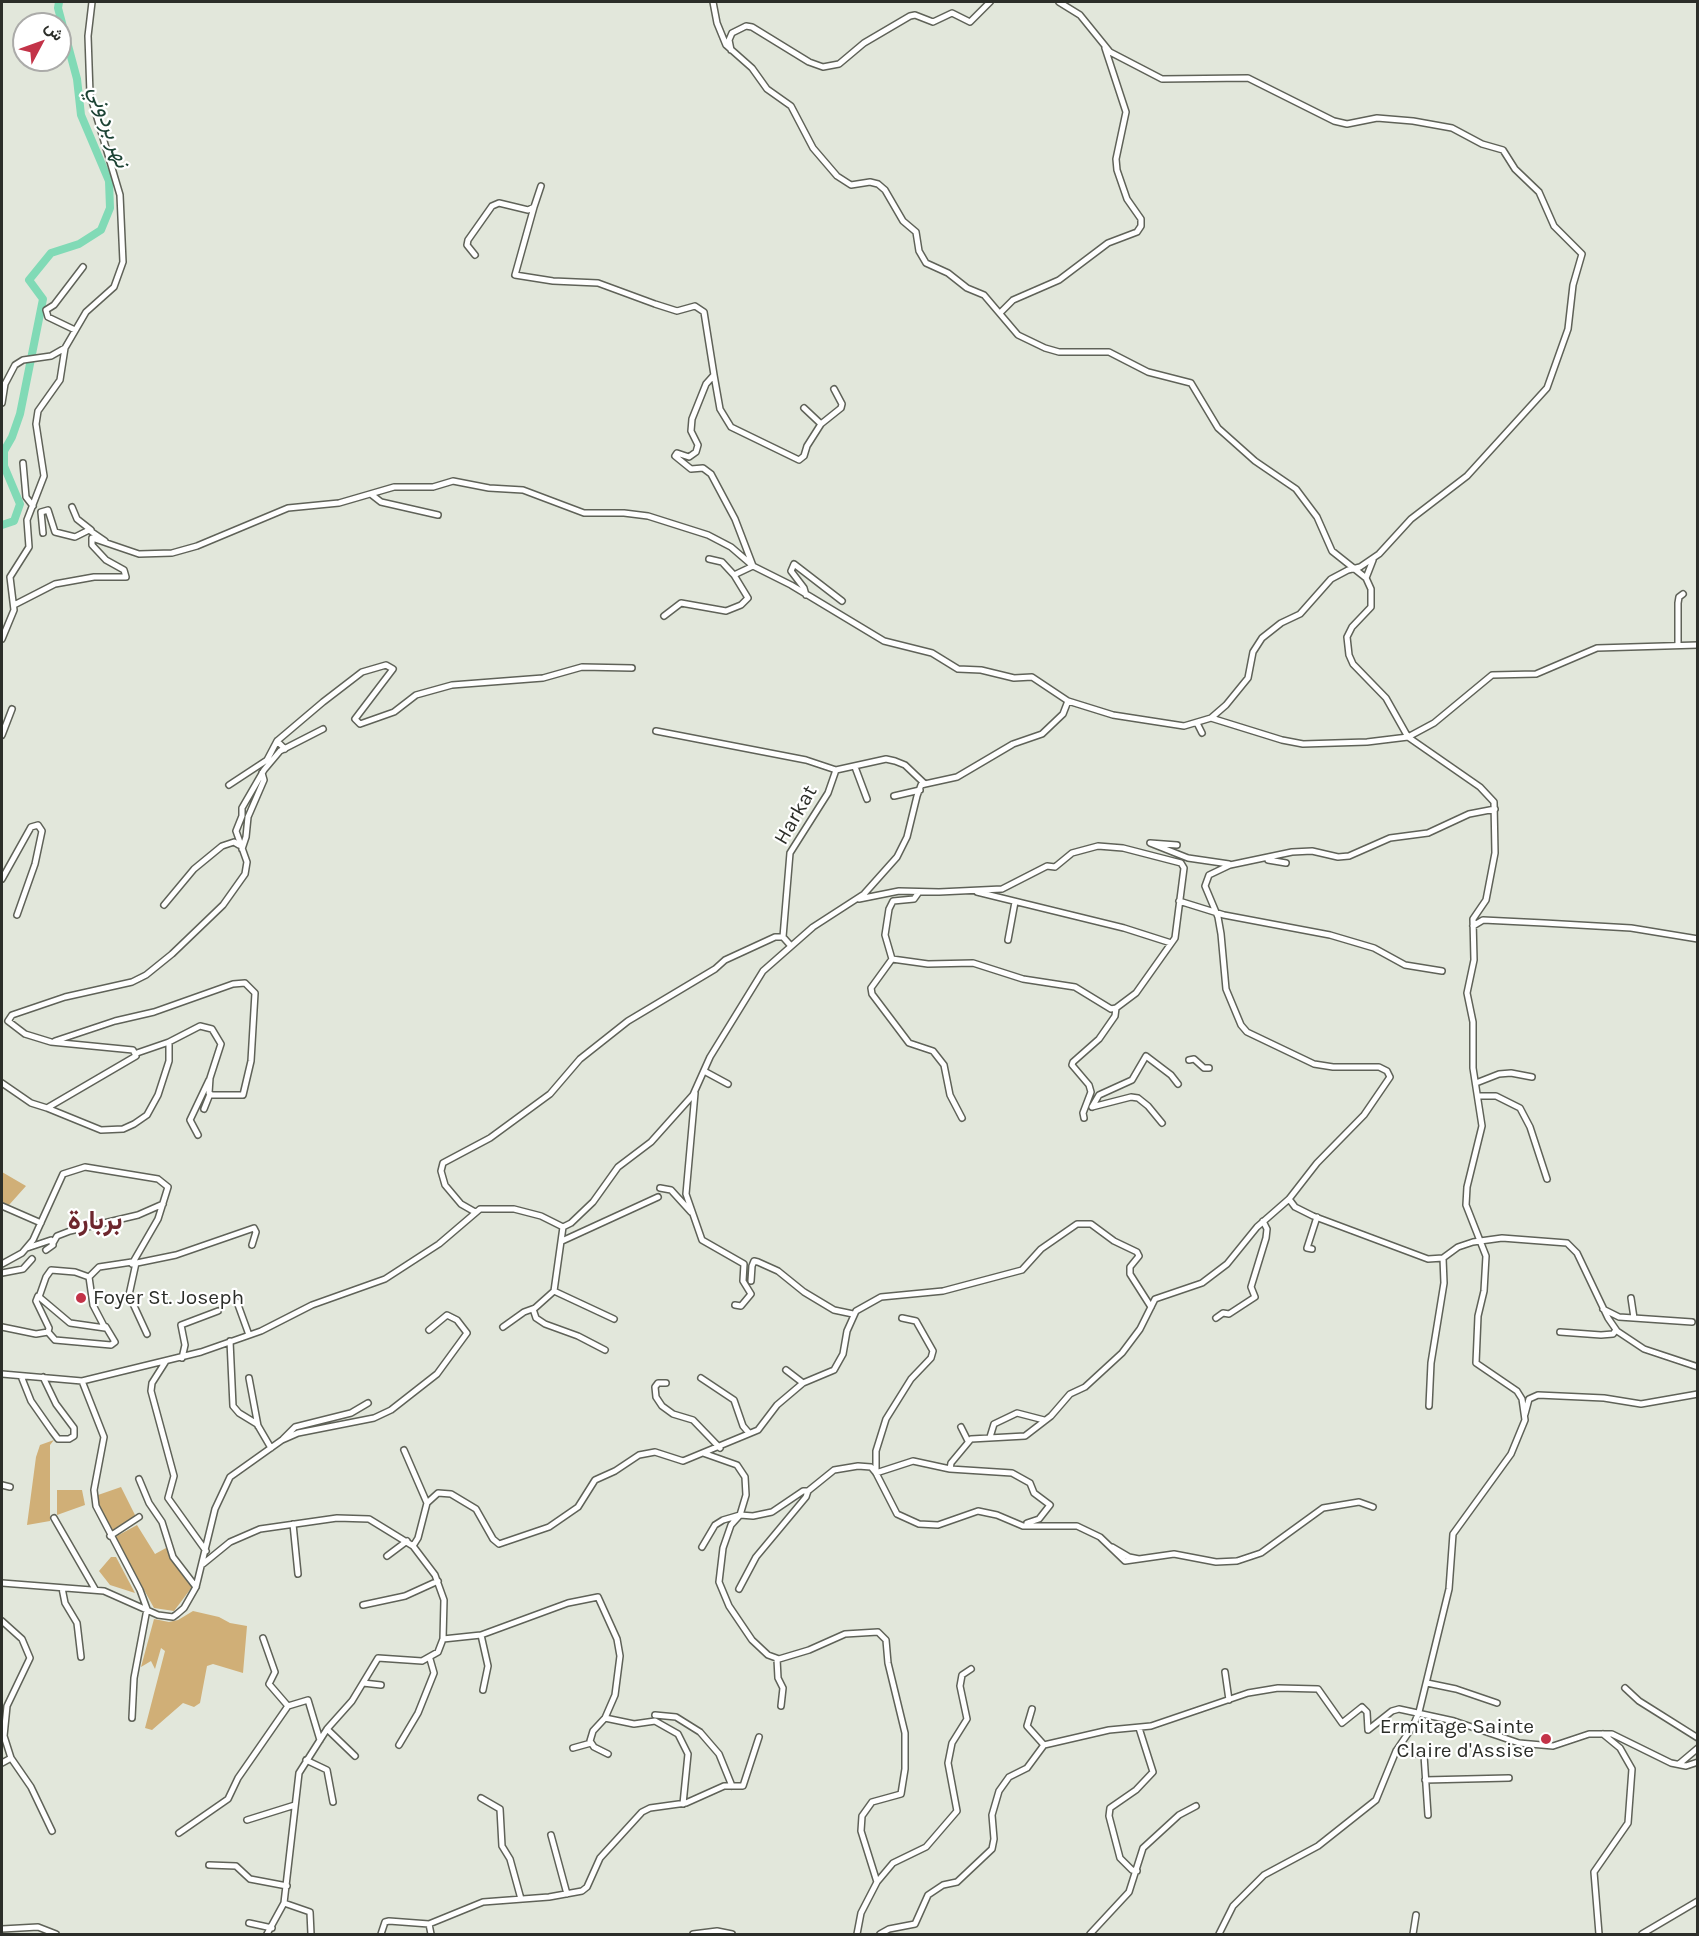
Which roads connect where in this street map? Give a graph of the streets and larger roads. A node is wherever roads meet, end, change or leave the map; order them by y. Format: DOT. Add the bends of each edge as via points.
graph roads {
  1 [pos="92,2"];
  2 [pos="713,2"];
  3 [pos="990,2"];
  4 [pos="1059,2"];
  5 [pos="1105,47"];
  6 [pos="730,50"];
  7 [pos="541,186"];
  8 [pos="534,207"];
  9 [pos="475,255"];
  10 [pos="83,267"];
  11 [pos="1001,312"];
  12 [pos="75,330"];
  13 [pos="65,348"];
  14 [pos="714,375"];
  15 [pos="834,389"];
  16 [pos="2,403"];
  17 [pos="804,408"];
  18 [pos="821,424"];
  19 [pos="22,463"];
  20 [pos="372,495"];
  21 [pos="33,506"];
  22 [pos="72,507"];
  23 [pos="438,515"];
  24 [pos="92,531"];
  25 [pos="43,533"];
  26 [pos="109,544"];
  27 [pos="1374,558"];
  28 [pos="709,559"];
  29 [pos="753,566"];
  30 [pos="1352,568"];
  31 [pos="734,575"];
  32 [pos="1366,578"];
  33 [pos="1683,594"];
  34 [pos="806,595"];
  35 [pos="842,601"];
  36 [pos="14,605"];
  37 [pos="664,616"];
  38 [pos="2,639"];
  39 [pos="1678,645"];
  40 [pos="1698,645"];
  41 [pos="632,668"];
  42 [pos="1068,701"];
  43 [pos="12,708"];
  44 [pos="1211,718"];
  45 [pos="1197,723"];
  46 [pos="323,729"];
  47 [pos="656,732"];
  48 [pos="1202,733"];
  49 [pos="2,735"];
  50 [pos="1408,737"];
  51 [pos="277,741"];
  52 [pos="285,749"];
  53 [pos="824,766"];
  54 [pos="855,767"];
  55 [pos="836,770"];
  56 [pos="262,773"];
  57 [pos="831,783"];
  58 [pos="925,783"];
  59 [pos="228,785"];
  60 [pos="920,790"];
  61 [pos="894,796"];
  62 [pos="867,799"];
  63 [pos="1495,808"];
  64 [pos="1177,845"];
  65 [pos="241,848"];
  66 [pos="1261,860"];
  67 [pos="1286,862"];
  68 [pos="1232,864"];
  69 [pos="2,879"];
  70 [pos="973,891"];
  71 [pos="919,892"];
  72 [pos="854,900"];
  73 [pos="1179,901"];
  74 [pos="1015,902"];
  75 [pos="164,905"];
  76 [pos="1214,913"];
  77 [pos="18,915"];
  78 [pos="1473,926"];
  79 [pos="783,937"];
  80 [pos="1008,939"];
  81 [pos="1698,939"];
  82 [pos="1171,943"];
  83 [pos="791,946"];
  84 [pos="892,959"];
  85 [pos="1442,971"];
  86 [pos="1116,1008"];
  87 [pos="51,1042"];
  88 [pos="169,1042"];
  89 [pos="137,1053"];
  90 [pos="1189,1060"];
  91 [pos="1209,1068"];
  92 [pos="704,1071"];
  93 [pos="1532,1077"];
  94 [pos="210,1078"];
  95 [pos="2,1083"];
  96 [pos="1476,1083"];
  97 [pos="728,1084"];
  98 [pos="1178,1084"];
  99 [pos="696,1092"];
  100 [pos="210,1094"];
  101 [pos="1478,1096"];
  102 [pos="1092,1107"];
  103 [pos="47,1108"];
  104 [pos="204,1108"];
  105 [pos="962,1118"];
  106 [pos="1162,1123"];
  107 [pos="198,1135"];
  108 [pos="1547,1179"];
  109 [pos="660,1188"];
  110 [pos="658,1197"];
  111 [pos="1289,1199"];
  112 [pos="163,1204"];
  113 [pos="2,1206"];
  114 [pos="475,1212"];
  115 [pos="691,1212"];
  116 [pos="1317,1217"];
  117 [pos="1263,1221"];
  118 [pos="40,1223"];
  119 [pos="563,1227"];
  120 [pos="1482,1240"];
  121 [pos="562,1241"];
  122 [pos="53,1243"];
  123 [pos="252,1245"];
  124 [pos="26,1249"];
  125 [pos="1312,1249"];
  126 [pos="46,1250"];
  127 [pos="1443,1258"];
  128 [pos="32,1259"];
  129 [pos="134,1263"];
  130 [pos="2,1264"];
  131 [pos="2,1273"];
  132 [pos="89,1277"];
  133 [pos="751,1281"];
  134 [pos="554,1291"];
  135 [pos="39,1297"];
  136 [pos="1631,1298"];
  137 [pos="237,1302"];
  138 [pos="735,1305"];
  139 [pos="1151,1307"];
  140 [pos="533,1309"];
  141 [pos="1603,1309"];
  142 [pos="218,1311"];
  143 [pos="854,1314"];
  144 [pos="902,1318"];
  145 [pos="1216,1318"];
  146 [pos="1634,1318"];
  147 [pos="614,1319"];
  148 [pos="1692,1322"];
  149 [pos="2,1327"];
  150 [pos="106,1327"];
  151 [pos="503,1327"];
  152 [pos="429,1330"];
  153 [pos="1616,1330"];
  154 [pos="48,1332"];
  155 [pos="1560,1332"];
  156 [pos="147,1334"];
  157 [pos="249,1335"];
  158 [pos="230,1341"];
  159 [pos="605,1350"];
  160 [pos="182,1358"];
  161 [pos="166,1361"];
  162 [pos="1698,1367"];
  163 [pos="786,1370"];
  164 [pos="2,1374"];
  165 [pos="21,1376"];
  166 [pos="43,1377"];
  167 [pos="249,1378"];
  168 [pos="701,1378"];
  169 [pos="82,1381"];
  170 [pos="666,1383"];
  171 [pos="803,1383"];
  172 [pos="1698,1394"];
  173 [pos="368,1403"];
  174 [pos="1429,1406"];
  175 [pos="1525,1416"];
  176 [pos="1044,1420"];
  177 [pos="259,1427"];
  178 [pos="961,1427"];
  179 [pos="749,1433"];
  180 [pos="990,1437"];
  181 [pos="282,1440"];
  182 [pos="968,1441"];
  183 [pos="271,1448"];
  184 [pos="720,1448"];
  185 [pos="404,1450"];
  186 [pos="703,1453"];
  187 [pos="950,1469"];
  188 [pos="876,1473"];
  189 [pos="139,1479"];
  190 [pos="2,1485"];
  191 [pos="10,1487"];
  192 [pos="808,1491"];
  193 [pos="427,1503"];
  194 [pos="1373,1507"];
  195 [pos="740,1515"];
  196 [pos="139,1517"];
  197 [pos="54,1518"];
  198 [pos="293,1524"];
  199 [pos="1019,1525"];
  200 [pos="110,1536"];
  201 [pos="407,1541"];
  202 [pos="413,1546"];
  203 [pos="702,1547"];
  204 [pos="206,1551"];
  205 [pos="387,1556"];
  206 [pos="203,1564"];
  207 [pos="298,1574"];
  208 [pos="438,1581"];
  209 [pos="2,1583"];
  210 [pos="196,1587"];
  211 [pos="62,1588"];
  212 [pos="739,1589"];
  213 [pos="95,1590"];
  214 [pos="363,1605"];
  215 [pos="147,1609"];
  216 [pos="2,1621"];
  217 [pos="481,1635"];
  218 [pos="263,1638"];
  219 [pos="443,1639"];
  220 [pos="81,1658"];
  221 [pos="430,1659"];
  222 [pos="777,1659"];
  223 [pos="971,1669"];
  224 [pos="1225,1672"];
  225 [pos="363,1683"];
  226 [pos="1427,1683"];
  227 [pos="381,1685"];
  228 [pos="1625,1688"];
  229 [pos="483,1690"];
  230 [pos="1229,1700"];
  231 [pos="1497,1703"];
  232 [pos="288,1706"];
  233 [pos="781,1706"];
  234 [pos="1032,1709"];
  235 [pos="1419,1712"];
  236 [pos="655,1715"];
  237 [pos="132,1718"];
  238 [pos="605,1718"];
  239 [pos="1139,1728"];
  240 [pos="327,1729"];
  241 [pos="1603,1734"];
  242 [pos="759,1737"];
  243 [pos="1698,1738"];
  244 [pos="320,1740"];
  245 [pos="591,1743"];
  246 [pos="399,1745"];
  247 [pos="1044,1745"];
  248 [pos="573,1748"];
  249 [pos="1698,1748"];
  250 [pos="1396,1751"];
  251 [pos="608,1754"];
  252 [pos="355,1756"];
  253 [pos="11,1758"];
  254 [pos="306,1760"];
  255 [pos="1698,1762"];
  256 [pos="2,1763"];
  257 [pos="1679,1764"];
  258 [pos="1509,1778"];
  259 [pos="1425,1780"];
  260 [pos="732,1786"];
  261 [pos="481,1798"];
  262 [pos="333,1802"];
  263 [pos="683,1804"];
  264 [pos="295,1805"];
  265 [pos="1196,1806"];
  266 [pos="1428,1815"];
  267 [pos="247,1820"];
  268 [pos="52,1831"];
  269 [pos="179,1833"];
  270 [pos="551,1835"];
  271 [pos="210,1865"];
  272 [pos="1137,1871"];
  273 [pos="877,1882"];
  274 [pos="287,1886"];
  275 [pos="567,1894"];
  276 [pos="521,1899"];
  277 [pos="1698,1901"];
  278 [pos="284,1903"];
  279 [pos="1416,1915"];
  280 [pos="249,1923"];
  281 [pos="429,1924"];
  282 [pos="272,1928"];
  283 [pos="2,1929"];
  284 [pos="56,1935"];
  285 [pos="267,1935"];
  286 [pos="310,1935"];
  287 [pos="381,1935"];
  288 [pos="431,1935"];
  289 [pos="693,1935"];
  290 [pos="732,1935"];
  291 [pos="857,1935"];
  292 [pos="880,1935"];
  293 [pos="1090,1935"];
  294 [pos="1219,1935"];
  295 [pos="1413,1935"];
  296 [pos="1599,1935"];
  297 [pos="1642,1935"];
  1 -- 12 [label="street" via="88,36 90,94 120,195 123,262 114,287 88,308"];
  2 -- 6 [label="street" via="723,41"];
  3 -- 6 [label="street" via="970,22 952,13 933,22 910,16 850,52 839,64 823,67 752,27 732,33"];
  4 -- 5 [label="street" via="1080,15"];
  5 -- 11 [label="street" via="1126,112 1117,170 1141,226 1137,232 1108,243 1059,280 1010,302"];
  5 -- 27 [label="street" via="1162,80 1254,80 1334,121 1347,124 1384,118 1455,129 1506,152 1515,169 1539,192 1554,226 1582,254 1568,328 1547,388 1467,477 1410,519"];
  6 -- 11 [label="street" via="767,89 791,106 813,148 837,177 850,185 870,182 885,190 903,221 916,232 922,260 984,295"];
  7 -- 8 [label="street"];
  8 -- 9 [label="street" via="528,210 499,203 492,206 468,240 467,245"];
  8 -- 14 [label="street" via="515,275 598,283 677,311 699,308 706,317"];
  10 -- 12 [label="street" via="46,310 48,317"];
  11 -- 30 [label="street" via="1018,335 1045,348 1059,352 1109,352 1148,372 1193,384 1218,428 1254,461 1296,489 1315,513 1332,551"];
  12 -- 13 [label="street"];
  13 -- 16 [label="street" via="51,356 24,360 10,372"];
  13 -- 21 [label="street" via="61,377 37,415 44,476"];
  14 -- 18 [label="street" via="723,415 741,433 800,460"];
  14 -- 29 [label="street" via="706,384 692,419 696,452 690,457 677,453 675,456 691,469 703,468 713,477"];
  15 -- 18 [label="street" via="841,408"];
  17 -- 18 [label="street"];
  19 -- 21 [label="street" via="26,497"];
  20 -- 23 [label="street" via="381,501"];
  20 -- 26 [label="street" via="339,503 288,507 172,553 147,555"];
  20 -- 29 [label="street" via="394,487 433,487 453,481 523,490 584,513 624,513 669,522 724,543"];
  21 -- 36 [label="street" via="27,520 29,547 10,577"];
  22 -- 24 [label="street" via="77,519"];
  24 -- 25 [label="street" via="75,537 55,532 48,510 40,512"];
  24 -- 26 [label="street"];
  26 -- 36 [label="street" via="94,537 91,540 106,560 124,570 124,578 94,577 55,584"];
  27 -- 30 [label="street"];
  27 -- 32 [label="street"];
  28 -- 31 [label="street" via="722,562"];
  29 -- 31 [label="street"];
  29 -- 34 [label="street"];
  30 -- 32 [label="street"];
  30 -- 44 [label="street" via="1327,583 1296,618 1281,623 1260,640 1253,652 1248,678"];
  31 -- 37 [label="street" via="748,598 741,605 721,611 687,602"];
  32 -- 50 [label="street" via="1372,604 1349,631 1349,655 1356,668 1386,698"];
  33 -- 39 [label="street" via="1678,603"];
  34 -- 35 [label="street" via="791,571 794,564"];
  34 -- 42 [label="street" via="884,641 932,653 967,671 1032,677"];
  36 -- 38 [label="street"];
  39 -- 40 [label="street"];
  39 -- 50 [label="street" via="1597,648 1536,674 1492,675 1428,727"];
  41 -- 51 [label="street" via="582,666 543,678 452,685 416,695 394,712 360,724 355,718 393,669 386,665 362,672"];
  42 -- 45 [label="street" via="1144,721 1184,726"];
  42 -- 58 [label="street" via="1061,716 1042,734 1013,744 957,777"];
  43 -- 49 [label="street"];
  44 -- 45 [label="street"];
  44 -- 50 [label="street" via="1303,744"];
  45 -- 48 [label="street"];
  46 -- 52 [label="street"];
  47 -- 53 [label="street" via="806,759"];
  50 -- 63 [label="street" via="1480,788 1493,800"];
  51 -- 52 [label="street"];
  51 -- 59 [label="street" via="267,760"];
  52 -- 56 [label="street"];
  53 -- 55 [label="street"];
  53 -- 57 [label="street"];
  54 -- 55 [label="street"];
  54 -- 58 [label="street" via="886,759 895,761"];
  54 -- 62 [label="street"];
  55 -- 57 [label="street, Harkat"];
  56 -- 65 [label="street" via="264,780 248,817"];
  56 -- 65 [label="street" via="242,808 236,831"];
  57 -- 79 [label="street, Harkat" via="790,853"];
  58 -- 60 [label="street"];
  60 -- 61 [label="street"];
  60 -- 72 [label="street" via="900,854 877,877 877,883"];
  63 -- 66 [label="street" via="1475,811 1428,833 1390,838 1349,856 1305,851"];
  63 -- 78 [label="street" via="1490,885 1484,904 1473,916"];
  64 -- 68 [label="street" via="1150,843 1188,858"];
  65 -- 75 [label="street" via="234,842 222,846 194,869"];
  65 -- 87 [label="street" via="247,869 222,905 146,975 10,1017 8,1021 15,1029"];
  66 -- 67 [label="street"];
  66 -- 68 [label="street"];
  68 -- 76 [label="street" via="1214,870 1206,879"];
  69 -- 77 [label="street" via="31,827 38,825 42,831 35,864"];
  70 -- 71 [label="street"];
  70 -- 73 [label="street" via="1002,889 1047,866 1055,867 1072,853 1104,846 1181,863 1184,868"];
  70 -- 74 [label="street"];
  71 -- 72 [label="street" via="899,891"];
  71 -- 84 [label="street" via="911,900 893,902 889,909 885,935"];
  72 -- 83 [label="street"];
  73 -- 76 [label="street"];
  73 -- 82 [label="street" via="1178,927"];
  74 -- 80 [label="street"];
  74 -- 82 [label="street"];
  76 -- 85 [label="street" via="1330,935 1374,948 1405,965"];
  76 -- 111 [label="street" via="1221,934 1226,989 1247,1032 1314,1064 1334,1068 1379,1067 1390,1074 1390,1080 1364,1115 1317,1163"];
  78 -- 81 [label="street" via="1483,920 1535,922 1631,928"];
  78 -- 96 [label="street" via="1474,960 1467,993 1473,1022"];
  79 -- 83 [label="street"];
  79 -- 114 [label="street" via="725,960 628,1021 580,1059 550,1095 490,1138 443,1163 445,1185 460,1204"];
  82 -- 86 [label="street" via="1136,993"];
  83 -- 92 [label="street" via="759,977"];
  84 -- 86 [label="street" via="928,964 973,963 1017,977 1076,987 1111,1009"];
  84 -- 105 [label="street" via="871,988 872,994 909,1043 933,1051 944,1065 950,1095"];
  86 -- 102 [label="street" via="1115,1016 1099,1038 1072,1062 1091,1092 1083,1115"];
  87 -- 89 [label="street"];
  87 -- 100 [label="street" via="245,983 255,993 246,1089 242,1095"];
  88 -- 89 [label="street"];
  88 -- 94 [label="street" via="200,1026 212,1029 221,1044"];
  88 -- 103 [label="street" via="169,1062 158,1095 147,1115 134,1124 101,1130"];
  89 -- 103 [label="street"];
  90 -- 91 [label="street"];
  92 -- 97 [label="street"];
  92 -- 99 [label="street"];
  93 -- 96 [label="street" via="1511,1072"];
  94 -- 100 [label="street"];
  94 -- 107 [label="street" via="190,1120"];
  95 -- 103 [label="street" via="31,1103"];
  96 -- 101 [label="street"];
  98 -- 102 [label="street" via="1146,1056 1132,1080 1099,1095"];
  99 -- 115 [label="street" via="686,1180"];
  99 -- 119 [label="street" via="659,1134 618,1167 592,1202"];
  100 -- 104 [label="street"];
  101 -- 108 [label="street" via="1496,1096 1520,1108"];
  101 -- 120 [label="street" via="1482,1132 1466,1196 1470,1219"];
  102 -- 106 [label="street" via="1131,1097 1143,1101"];
  109 -- 115 [label="street" via="671,1190"];
  110 -- 121 [label="street"];
  111 -- 116 [label="street" via="1295,1207"];
  111 -- 117 [label="street"];
  112 -- 118 [label="street" via="168,1187 158,1179 79,1167 61,1177"];
  112 -- 122 [label="street" via="138,1215 70,1231 57,1236"];
  112 -- 129 [label="street"];
  113 -- 118 [label="street"];
  114 -- 119 [label="street" via="518,1209"];
  114 -- 157 [label="street" via="396,1274 312,1305"];
  115 -- 138 [label="street" via="705,1243 744,1264 743,1281 751,1294 741,1306"];
  116 -- 125 [label="street" via="1307,1248"];
  116 -- 127 [label="street" via="1420,1257"];
  117 -- 139 [label="street" via="1236,1255 1209,1279 1158,1297"];
  117 -- 145 [label="street" via="1266,1238 1251,1287 1255,1297 1230,1314 1223,1312"];
  118 -- 124 [label="street"];
  119 -- 121 [label="street"];
  120 -- 127 [label="street" via="1458,1247"];
  120 -- 141 [label="street" via="1518,1238 1570,1244 1586,1268"];
  120 -- 175 [label="street" via="1486,1264 1476,1363 1517,1391"];
  121 -- 134 [label="street"];
  122 -- 124 [label="street"];
  122 -- 126 [label="street"];
  123 -- 129 [label="street" via="256,1232 252,1228 176,1255"];
  124 -- 130 [label="street"];
  127 -- 174 [label="street" via="1444,1283 1431,1363"];
  128 -- 131 [label="street" via="23,1269"];
  129 -- 132 [label="street" via="99,1268"];
  129 -- 156 [label="street" via="129,1294"];
  132 -- 135 [label="street" via="51,1270"];
  132 -- 150 [label="street" via="93,1305"];
  133 -- 143 [label="street" via="754,1261 758,1262 778,1271 834,1310"];
  134 -- 140 [label="street"];
  134 -- 147 [label="street"];
  135 -- 150 [label="street" via="70,1323"];
  135 -- 154 [label="street" via="36,1301"];
  136 -- 146 [label="street"];
  137 -- 157 [label="street"];
  139 -- 143 [label="street" via="1130,1274 1139,1253 1087,1222 1070,1227 1022,1270 943,1291 881,1297"];
  139 -- 176 [label="street" via="1140,1329 1114,1362 1085,1387 1070,1394"];
  140 -- 151 [label="street"];
  140 -- 159 [label="street" via="545,1324"];
  141 -- 146 [label="street" via="1619,1317"];
  141 -- 153 [label="street"];
  142 -- 160 [label="street" via="181,1325 185,1346"];
  143 -- 171 [label="street" via="838,1365"];
  144 -- 188 [label="street" via="916,1320 933,1351 886,1419 876,1451"];
  146 -- 148 [label="street"];
  149 -- 154 [label="street" via="36,1334"];
  150 -- 154 [label="street" via="115,1342 111,1345 55,1340"];
  152 -- 181 [label="street" via="447,1316 457,1320 467,1333 444,1366 425,1384 382,1415"];
  153 -- 155 [label="street" via="1607,1335"];
  153 -- 162 [label="street" via="1644,1349"];
  157 -- 158 [label="street"];
  158 -- 160 [label="street"];
  158 -- 177 [label="street" via="233,1406"];
  160 -- 161 [label="street"];
  161 -- 169 [label="street"];
  161 -- 204 [label="street" via="151,1391 174,1476 168,1498"];
  163 -- 171 [label="street"];
  164 -- 165 [label="street"];
  165 -- 166 [label="street"];
  165 -- 166 [label="street" via="31,1401 51,1431 58,1439 69,1439 74,1436 74,1428"];
  166 -- 169 [label="street"];
  167 -- 177 [label="street"];
  168 -- 179 [label="street" via="734,1400"];
  169 -- 200 [label="street" via="104,1437 94,1499"];
  170 -- 184 [label="street" via="655,1387 662,1406 693,1420"];
  171 -- 179 [label="street" via="777,1405 758,1430"];
  172 -- 175 [label="street" via="1641,1404 1538,1395 1529,1399"];
  173 -- 181 [label="street" via="351,1413 295,1427"];
  175 -- 226 [label="street" via="1511,1454 1453,1534 1449,1589"];
  176 -- 180 [label="street" via="1025,1436"];
  176 -- 180 [label="street" via="1017,1413 994,1424"];
  177 -- 183 [label="street"];
  178 -- 182 [label="street"];
  179 -- 184 [label="street"];
  180 -- 182 [label="street"];
  181 -- 183 [label="street"];
  182 -- 187 [label="street"];
  183 -- 204 [label="street" via="239,1468 227,1482 215,1509"];
  184 -- 186 [label="street"];
  185 -- 193 [label="street"];
  186 -- 193 [label="street" via="683,1461 655,1452 639,1455 595,1480 578,1507 549,1527 500,1544 493,1539 480,1512 464,1500 442,1493"];
  186 -- 195 [label="street" via="737,1465 744,1473 747,1488"];
  187 -- 188 [label="street" via="913,1461"];
  187 -- 199 [label="street" via="1012,1473 1030,1483 1034,1493 1050,1505 1039,1519"];
  188 -- 192 [label="street" via="866,1466 839,1468"];
  188 -- 199 [label="street" via="897,1514 909,1521 938,1525 978,1511"];
  189 -- 210 [label="street" via="162,1522 173,1557"];
  190 -- 191 [label="street"];
  192 -- 195 [label="street" via="772,1512"];
  192 -- 212 [label="street" via="756,1557"];
  193 -- 202 [label="street"];
  194 -- 199 [label="street" via="1359,1502 1323,1508 1261,1552 1245,1560 1216,1562 1174,1554 1125,1561 1094,1533 1077,1526"];
  195 -- 203 [label="street" via="715,1525"];
  195 -- 222 [label="street" via="731,1525 723,1548 721,1591 752,1640"];
  196 -- 200 [label="street"];
  197 -- 213 [label="street"];
  198 -- 201 [label="street" via="337,1518 369,1519"];
  198 -- 206 [label="street" via="241,1536"];
  198 -- 207 [label="street"];
  200 -- 215 [label="street"];
  201 -- 202 [label="street"];
  201 -- 205 [label="street"];
  202 -- 208 [label="street"];
  204 -- 206 [label="street"];
  206 -- 210 [label="street"];
  208 -- 214 [label="street" via="405,1596"];
  208 -- 219 [label="street" via="445,1606"];
  209 -- 211 [label="street"];
  210 -- 215 [label="street" via="184,1608 173,1617"];
  211 -- 213 [label="street"];
  211 -- 220 [label="street" via="79,1630"];
  213 -- 215 [label="street"];
  215 -- 237 [label="street" via="134,1678"];
  216 -- 253 [label="street" via="22,1639 30,1658 5,1715 4,1736"];
  217 -- 219 [label="street"];
  217 -- 229 [label="street" via="488,1666"];
  217 -- 238 [label="street" via="568,1603 598,1597 620,1656 615,1695"];
  218 -- 232 [label="street" via="276,1672 269,1684"];
  219 -- 221 [label="street"];
  221 -- 225 [label="street" via="416,1662 380,1657"];
  221 -- 246 [label="street" via="434,1673 418,1713"];
  222 -- 233 [label="street" via="783,1689"];
  222 -- 273 [label="street" via="845,1634 878,1632 885,1637 904,1726 906,1757 901,1794 872,1802 861,1821"];
  223 -- 273 [label="street" via="962,1675 960,1686 967,1719 952,1743 948,1763 957,1811 926,1847 893,1863"];
  224 -- 230 [label="street"];
  225 -- 227 [label="street"];
  225 -- 240 [label="street"];
  226 -- 231 [label="street"];
  226 -- 235 [label="street"];
  228 -- 243 [label="street"];
  230 -- 235 [label="street" via="1268,1689 1314,1688 1342,1723 1362,1707 1367,1713 1368,1730 1395,1709"];
  230 -- 239 [label="street"];
  232 -- 244 [label="street" via="308,1700"];
  232 -- 269 [label="street" via="228,1799"];
  234 -- 247 [label="street" via="1027,1726"];
  235 -- 241 [label="street" via="1539,1746"];
  235 -- 250 [label="street"];
  236 -- 260 [label="street" via="676,1717 700,1732 718,1754"];
  238 -- 245 [label="street" via="591,1735"];
  238 -- 263 [label="street" via="634,1724 655,1721 678,1734 688,1754"];
  239 -- 247 [label="street" via="1109,1730"];
  239 -- 272 [label="street" via="1153,1772 1110,1808 1109,1816 1120,1858"];
  240 -- 244 [label="street"];
  240 -- 252 [label="street"];
  241 -- 257 [label="street"];
  241 -- 296 [label="street" via="1620,1748 1632,1769 1628,1823 1594,1872"];
  242 -- 260 [label="street" via="743,1786"];
  244 -- 254 [label="street"];
  245 -- 248 [label="street"];
  245 -- 251 [label="street"];
  247 -- 292 [label="street" via="1027,1768 1008,1779 999,1791 992,1815 992,1849 957,1882 928,1895 915,1924"];
  249 -- 257 [label="street"];
  250 -- 259 [label="street" via="1424,1755"];
  250 -- 294 [label="street" via="1376,1800 1318,1846 1264,1875 1233,1906"];
  253 -- 256 [label="street"];
  253 -- 268 [label="street" via="31,1787"];
  254 -- 262 [label="street" via="327,1770"];
  254 -- 264 [label="street" via="299,1773"];
  255 -- 257 [label="street"];
  258 -- 259 [label="street"];
  259 -- 266 [label="street"];
  260 -- 263 [label="street"];
  261 -- 276 [label="street" via="500,1809 502,1846 510,1859"];
  263 -- 275 [label="street" via="642,1812 600,1858 587,1887"];
  264 -- 267 [label="street"];
  264 -- 274 [label="street"];
  265 -- 272 [label="street" via="1179,1815 1143,1848"];
  270 -- 275 [label="street"];
  271 -- 274 [label="street" via="236,1866 250,1879"];
  272 -- 293 [label="street" via="1129,1892"];
  273 -- 291 [label="street" via="861,1913"];
  274 -- 278 [label="street"];
  275 -- 276 [label="street"];
  276 -- 281 [label="street" via="473,1905"];
  277 -- 297 [label="street"];
  278 -- 282 [label="street"];
  278 -- 286 [label="street" via="310,1912"];
  279 -- 295 [label="street"];
  280 -- 282 [label="street"];
  281 -- 287 [label="street" via="385,1922"];
  281 -- 288 [label="street"];
  282 -- 285 [label="street"];
  283 -- 284 [label="street" via="38,1927"];
  289 -- 290 [label="street" via="717,1931"];
}
